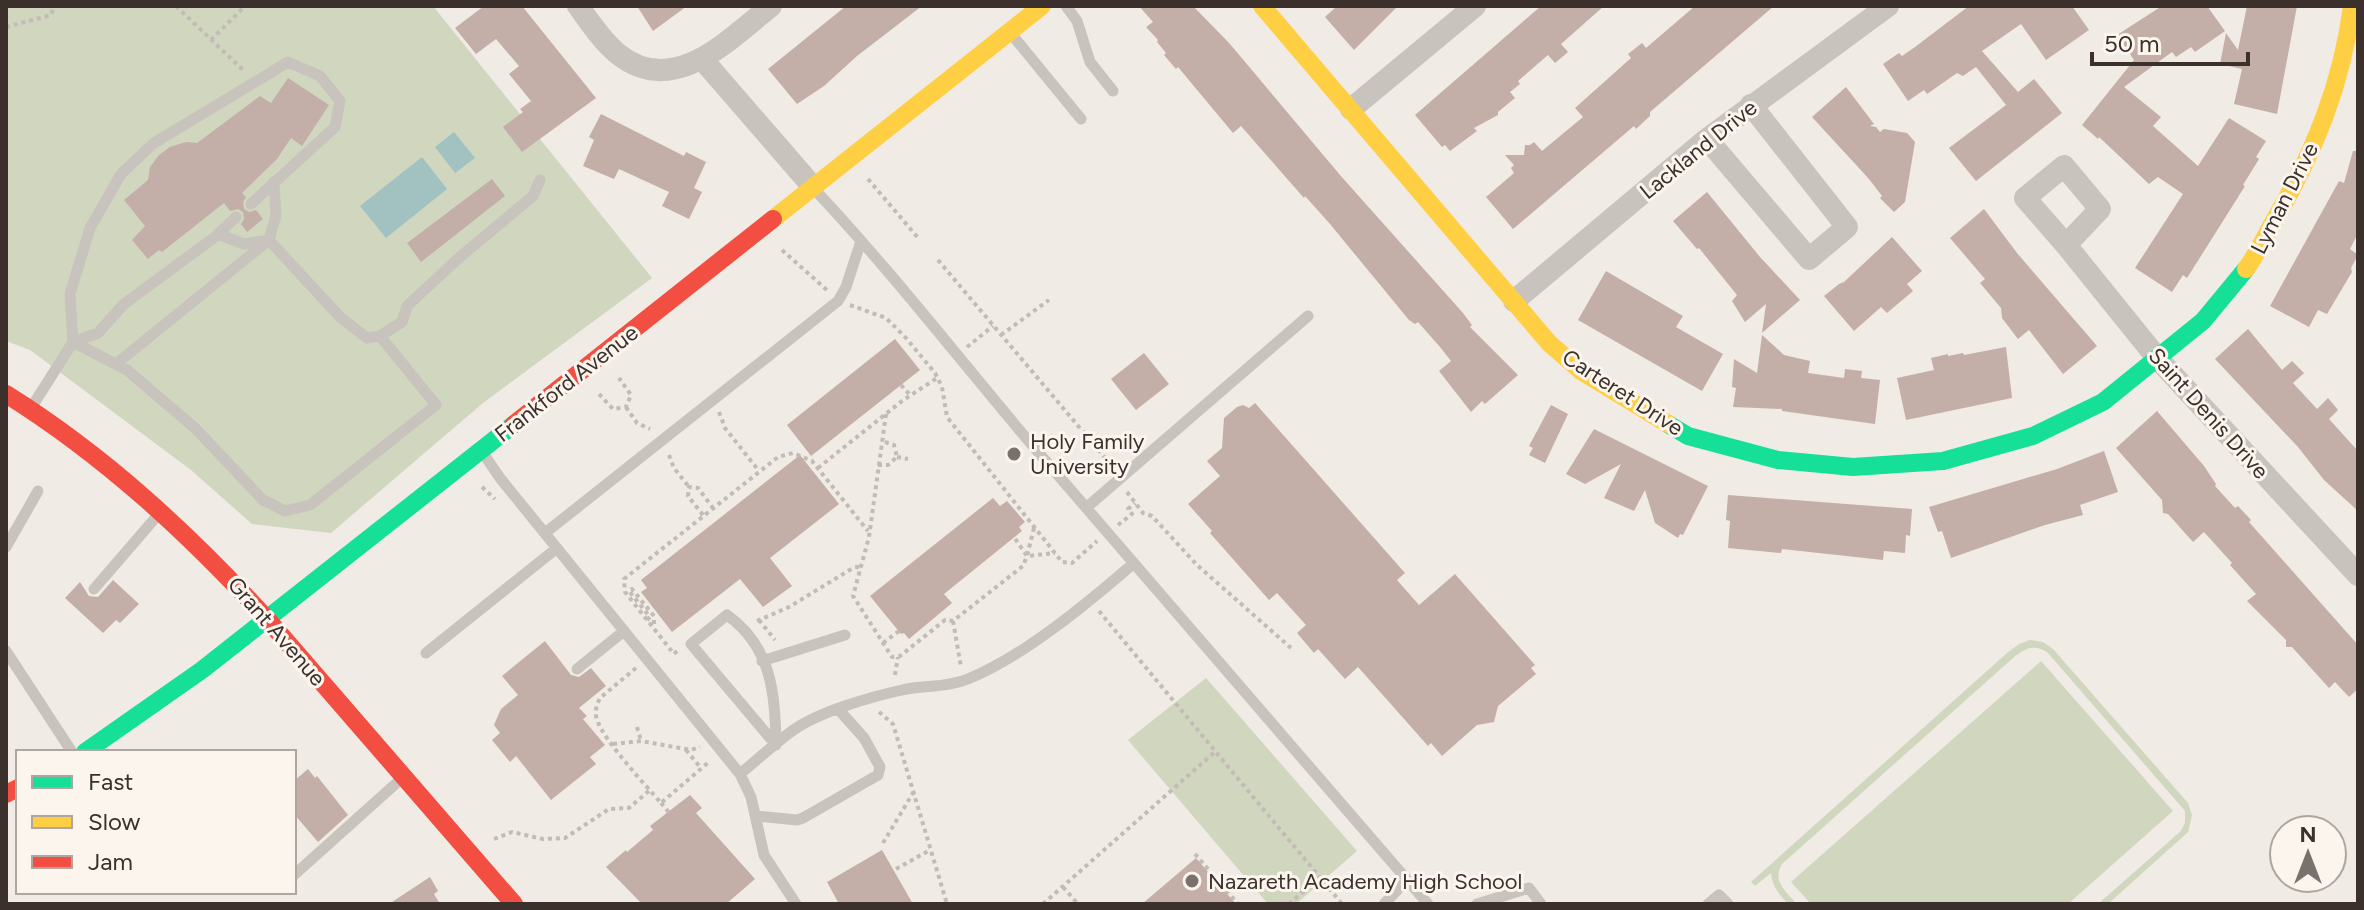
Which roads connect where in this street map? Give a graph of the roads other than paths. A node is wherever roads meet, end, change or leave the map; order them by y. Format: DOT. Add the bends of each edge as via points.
graph roads {
  1 [pos="578,6"];
  2 [pos="771,6"];
  3 [pos="1042,6"];
  4 [pos="1066,6"];
  5 [pos="1475,6"];
  6 [pos="1888,6"];
  7 [pos="2352,6"];
  8 [pos="1270,9"];
  9 [pos="1010,32"];
  10 [pos="703,60"];
  11 [pos="1113,91"];
  12 [pos="1751,105"];
  13 [pos="1351,109"];
  14 [pos="1081,119"];
  15 [pos="1707,139"];
  16 [pos="540,180"];
  17 [pos="274,182"];
  18 [pos="813,187"];
  19 [pos="251,204"];
  20 [pos="236,217"];
  21 [pos="218,234"];
  22 [pos="269,240"];
  23 [pos="861,241"];
  24 [pos="2066,245"];
  25 [pos="1514,301"];
  26 [pos="1308,316"];
  27 [pos="380,336"];
  28 [pos="73,342"];
  29 [pos="2158,359"];
  30 [pos="116,364"];
  31 [pos="6,394"];
  32 [pos="31,409"];
  33 [pos="481,451"];
  34 [pos="38,491"];
  35 [pos="1086,508"];
  36 [pos="163,509"];
  37 [pos="545,533"];
  38 [pos="6,547"];
  39 [pos="557,548"];
  40 [pos="1134,563"];
  41 [pos="2358,575"];
  42 [pos="94,589"];
  43 [pos="267,619"];
  44 [pos="624,631"];
  45 [pos="845,635"];
  46 [pos="6,651"];
  47 [pos="426,653"];
  48 [pos="762,661"];
  49 [pos="577,669"];
  50 [pos="839,710"];
  51 [pos="776,745"];
  52 [pos="71,750"];
  53 [pos="88,750"];
  54 [pos="740,774"];
  55 [pos="404,776"];
  56 [pos="756,816"];
  57 [pos="296,873"];
  58 [pos="1407,880"];
  59 [pos="1480,903"];
  60 [pos="514,904"];
  61 [pos="796,904"];
  62 [pos="1384,904"];
  63 [pos="1428,904"];
  64 [pos="1541,904"];
  65 [pos="1708,904"];
  66 [pos="1728,904"];
  1 -- 10 [label="street" via="628,61 668,69"];
  2 -- 10 [label="street"];
  3 -- 9 [label="street, Frankford Avenue"];
  4 -- 11 [label="lane" via="1077,21 1090,62"];
  5 -- 13 [label="street"];
  6 -- 12 [label="street, Lackland Drive"];
  7 -- 29 [label="street, Lyman Drive" via="2346,52 2325,118 2291,192 2249,265 2203,321"];
  8 -- 13 [label="street, Carteret Drive"];
  9 -- 14 [label="lane"];
  9 -- 18 [label="street, Frankford Avenue"];
  10 -- 18 [label="street"];
  12 -- 15 [label="street, Lackland Drive"];
  12 -- 15 [label="street" via="1847,227 1809,259"];
  13 -- 25 [label="street, Carteret Drive"];
  15 -- 25 [label="street, Lackland Drive"];
  16 -- 27 [label="lane" via="533,196 407,306 402,322"];
  17 -- 19 [label="lane"];
  17 -- 22 [label="lane" via="276,215"];
  17 -- 28 [label="lane" via="335,127 340,101 320,76 288,62 154,143 121,174 90,228 70,294"];
  18 -- 23 [label="lane"];
  18 -- 33 [label="street, Frankford Avenue"];
  20 -- 21 [label="lane"];
  21 -- 22 [label="lane" via="244,244"];
  21 -- 28 [label="lane" via="124,304 98,333"];
  22 -- 27 [label="lane" via="340,317 367,338"];
  22 -- 30 [label="lane"];
  23 -- 35 [label="lane"];
  23 -- 37 [label="lane" via="838,301"];
  24 -- 29 [label="street, Saint Denis Drive"];
  25 -- 29 [label="street, Carteret Drive" via="1581,371 1688,436 1778,460 1842,466 1943,461 2033,436 2103,402"];
  26 -- 35 [label="lane"];
  27 -- 30 [label="lane" via="436,405 310,505 285,511 263,500 195,428"];
  28 -- 30 [label="lane"];
  28 -- 32 [label="lane"];
  29 -- 41 [label="street, Saint Denis Drive"];
  31 -- 32 [label="street, Grant Avenue"];
  32 -- 36 [label="street, Grant Avenue"];
  33 -- 37 [label="lane"];
  33 -- 43 [label="street, Frankford Avenue"];
  34 -- 38 [label="lane"];
  35 -- 40 [label="lane"];
  36 -- 42 [label="lane"];
  36 -- 43 [label="street, Grant Avenue"];
  37 -- 39 [label="lane"];
  39 -- 44 [label="lane"];
  39 -- 47 [label="lane"];
  40 -- 50 [label="lane" via="996,665 948,686 903,690"];
  40 -- 58 [label="lane"];
  43 -- 53 [label="street, Frankford Avenue"];
  43 -- 55 [label="street, Grant Avenue"];
  44 -- 49 [label="lane"];
  44 -- 54 [label="lane"];
  45 -- 48 [label="lane"];
  46 -- 52 [label="lane"];
  48 -- 51 [label="lane" via="774,689"];
  48 -- 51 [label="lane" via="753,637 727,615 691,644"];
  50 -- 51 [label="lane" via="795,729"];
  50 -- 56 [label="lane" via="864,738 880,767 878,775 803,818"];
  51 -- 54 [label="lane"];
  54 -- 56 [label="lane"];
  55 -- 57 [label="lane"];
  55 -- 60 [label="street, Grant Avenue"];
  56 -- 61 [label="lane" via="764,855"];
  58 -- 62 [label="lane"];
  58 -- 63 [label="lane"];
  59 -- 64 [label="lane" via="1529,888"];
  65 -- 66 [label="lane" via="1719,895"];
}
